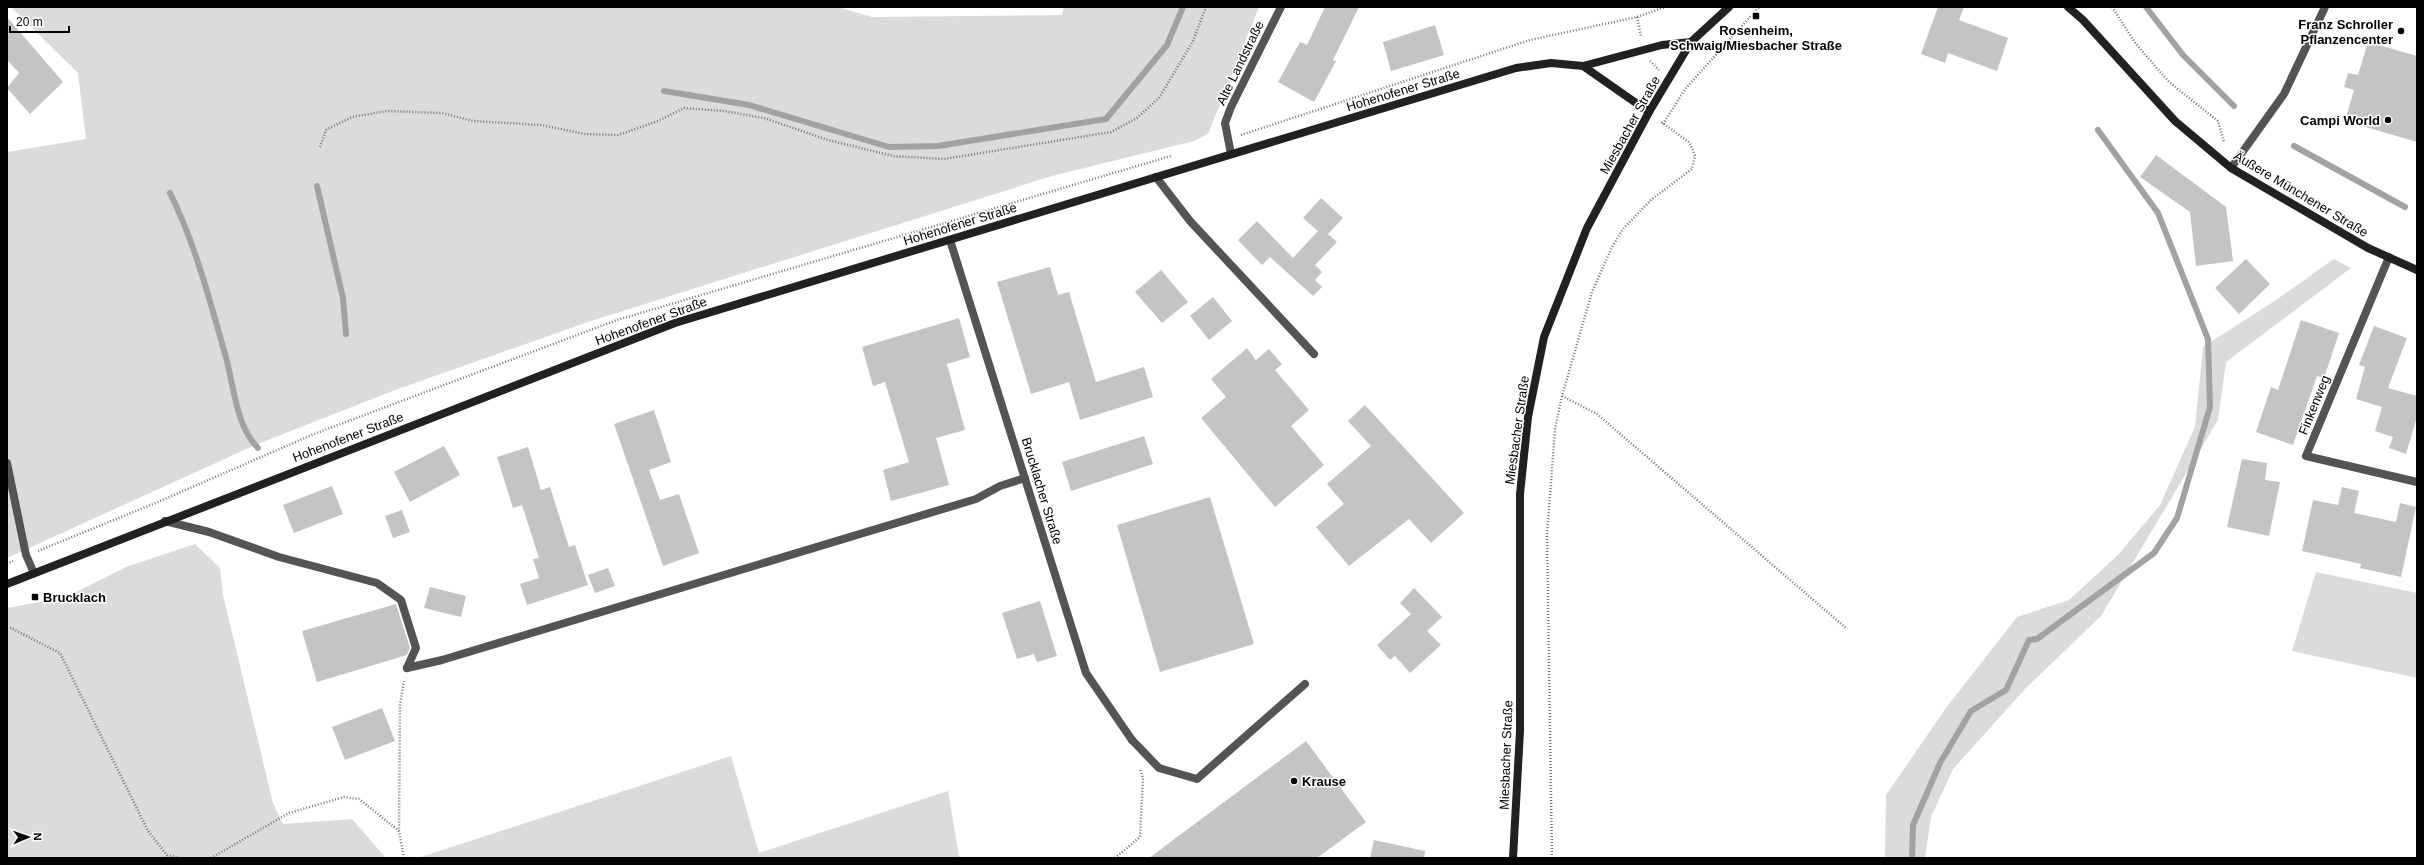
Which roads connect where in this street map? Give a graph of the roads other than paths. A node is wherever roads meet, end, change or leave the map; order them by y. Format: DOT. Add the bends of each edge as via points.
graph roads {
  1 [pos="1281,7"];
  2 [pos="1729,7"];
  3 [pos="2068,7"];
  4 [pos="2077,7"];
  5 [pos="2325,7"];
  6 [pos="2083,20"];
  7 [pos="1691,42"];
  8 [pos="1583,66"];
  9 [pos="1649,112"];
  10 [pos="1230,154"];
  11 [pos="2231,168"];
  12 [pos="1156,177"];
  13 [pos="950,240"];
  14 [pos="2389,257"];
  15 [pos="2417,270"];
  16 [pos="1314,354"];
  17 [pos="7,464"];
  18 [pos="1025,478"];
  19 [pos="2417,482"];
  20 [pos="165,521"];
  21 [pos="34,573"];
  22 [pos="7,584"];
  23 [pos="1305,684"];
  24 [pos="1513,858"];
  1 -- 10 [label="street, Alte Landstraße" via="1231,107 1226,123"];
  2 -- 7 [label="main road, Miesbacher Straße"];
  3 -- 6 [label="main road, Äußere Münchener Straße"];
  4 -- 6 [label="main road, Äußere Münchener Straße"];
  5 -- 11 [label="street" via="2284,94"];
  6 -- 11 [label="main road, Äußere Münchener Straße" via="2175,121"];
  7 -- 8 [label="main road" via="1662,45"];
  7 -- 9 [label="main road, Miesbacher Straße"];
  8 -- 9 [label="main road, Hohenofener Straße"];
  8 -- 10 [label="main road, Hohenofener Straße" via="1551,63 1516,68"];
  9 -- 24 [label="main road, Miesbacher Straße" via="1587,228 1559,295 1544,337 1528,417 1520,494 1520,731"];
  10 -- 12 [label="main road, Hohenofener Straße"];
  11 -- 14 [label="main road, Äußere Münchener Straße" via="2368,248"];
  12 -- 13 [label="main road, Hohenofener Straße"];
  12 -- 16 [label="street" via="1190,221"];
  13 -- 18 [label="street, Brucklacher Straße"];
  13 -- 20 [label="main road, Hohenofener Straße" via="675,323"];
  14 -- 15 [label="main road, Äußere Münchener Straße"];
  14 -- 19 [label="street, Finkenweg" via="2306,456"];
  17 -- 21 [label="street" via="26,555"];
  18 -- 20 [label="street" via="1000,486 976,499 442,660 407,668 416,648 401,600 377,583 278,557 209,532"];
  18 -- 23 [label="street, Brucklacher Straße" via="1086,673 1132,740 1158,768 1197,779"];
  20 -- 21 [label="main road, Hohenofener Straße"];
  21 -- 22 [label="main road, Hohenofener Straße"];
}
